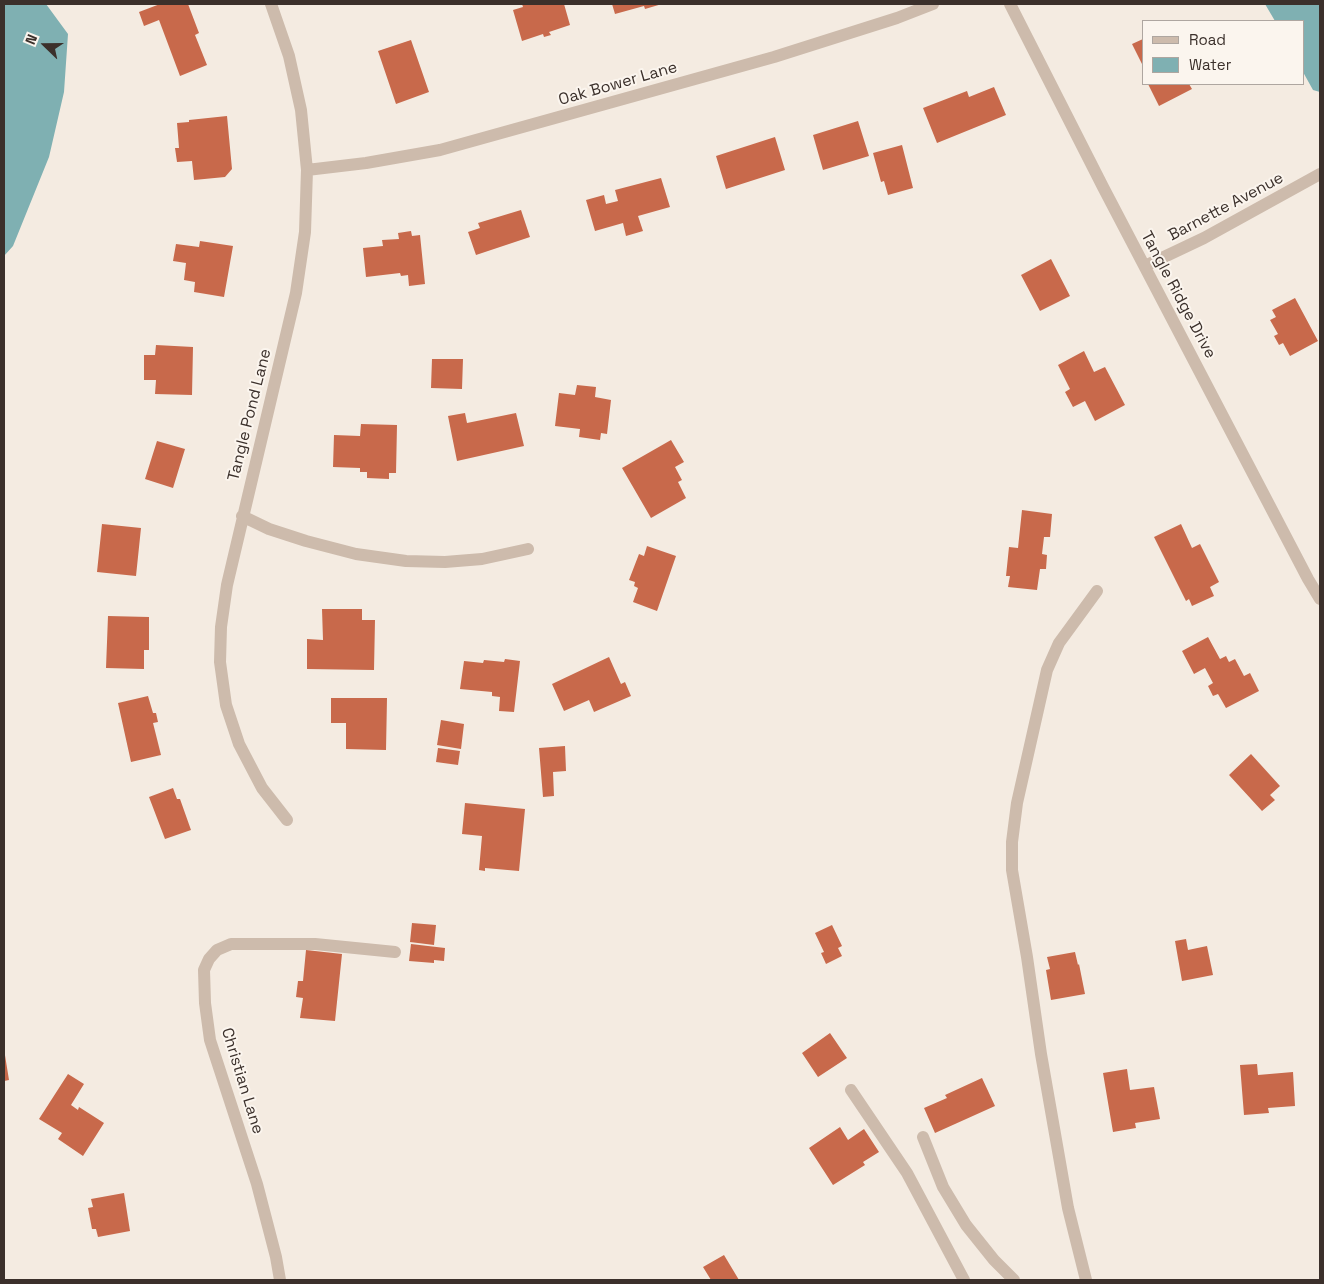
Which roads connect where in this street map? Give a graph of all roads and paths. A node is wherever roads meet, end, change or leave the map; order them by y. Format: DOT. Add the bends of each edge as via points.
graph roads {
  1 [pos="271,4"];
  2 [pos="933,4"];
  3 [pos="1010,4"];
  4 [pos="306,170"];
  5 [pos="1320,174"];
  6 [pos="1145,266"];
  7 [pos="242,516"];
  8 [pos="528,549"];
  9 [pos="1096,591"];
  10 [pos="1320,599"];
  11 [pos="287,820"];
  12 [pos="395,952"];
  13 [pos="851,1090"];
  14 [pos="923,1137"];
  15 [pos="280,1280"];
  16 [pos="964,1280"];
  17 [pos="1014,1280"];
  18 [pos="1086,1280"];
  1 -- 4 [label="street, Tangle Pond Lane" via="289,56 301,110"];
  2 -- 4 [label="street, Oak Bower Lane" via="774,57 440,150 366,164"];
  3 -- 6 [label="street, Tangle Ridge Drive"];
  4 -- 7 [label="street, Tangle Pond Lane" via="305,232 296,293"];
  5 -- 6 [label="street, Barnette Avenue" via="1204,238"];
  6 -- 10 [label="street, Tangle Ridge Drive"];
  7 -- 8 [label="street" via="306,541 356,554 406,561 482,559"];
  7 -- 11 [label="street, Tangle Pond Lane" via="221,627 220,662 226,705 239,744 258,779"];
  9 -- 18 [label="street" via="1058,643 1046,670 1017,803 1012,842 1012,870 1041,1054 1068,1208"];
  12 -- 15 [label="street, Christian Lane" via="315,944 231,944 217,950 204,970 210,1040 257,1184"];
  13 -- 16 [label="street" via="907,1173"];
  14 -- 17 [label="street" via="943,1187 966,1225"];
}
